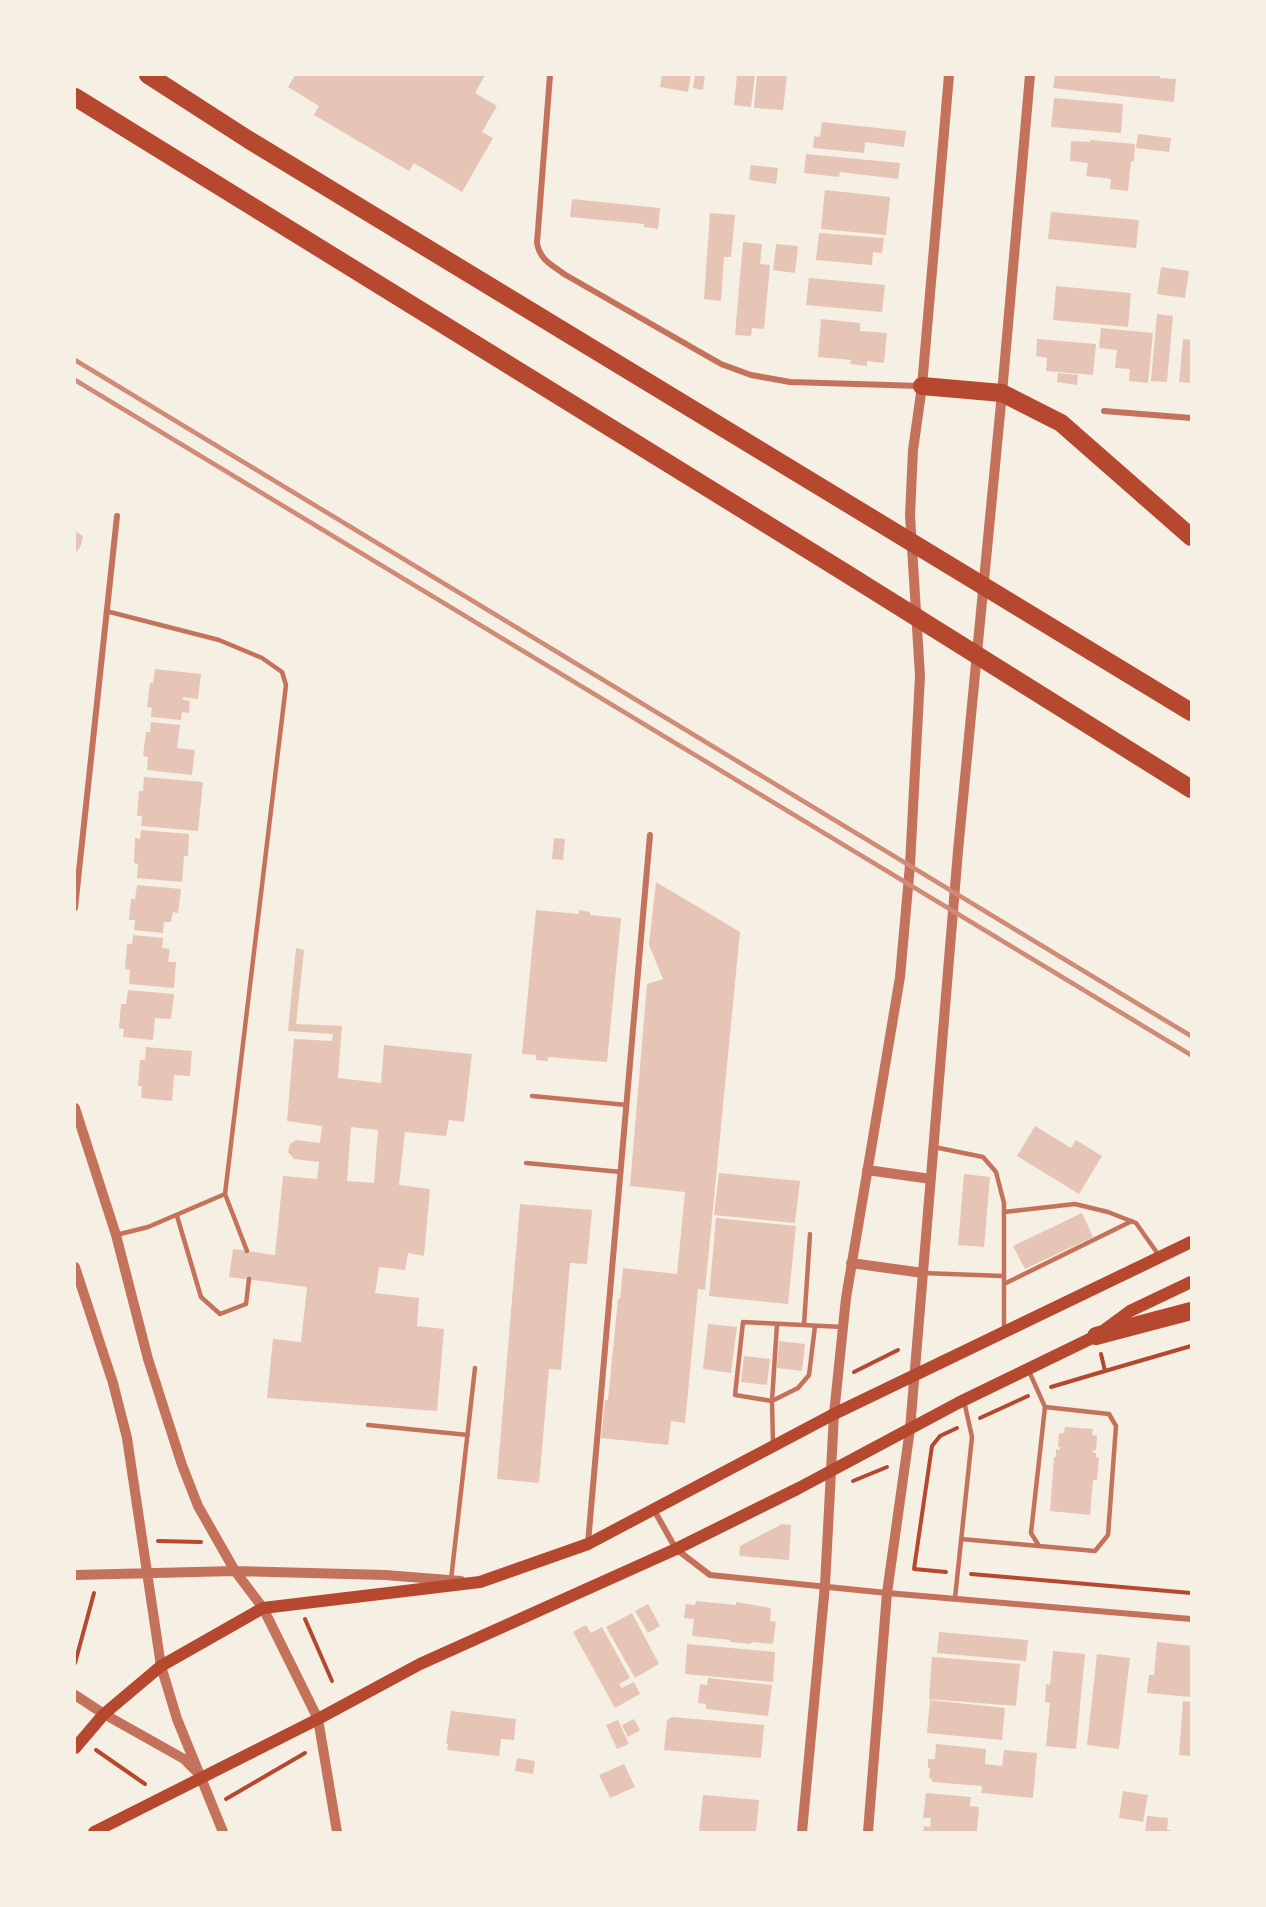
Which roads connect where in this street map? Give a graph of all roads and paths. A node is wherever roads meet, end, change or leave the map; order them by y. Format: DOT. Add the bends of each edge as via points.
graph roads {
  1 [pos="148,75"];
  2 [pos="550,75"];
  3 [pos="949,75"];
  4 [pos="1030,75"];
  5 [pos="75,97"];
  6 [pos="922,386"];
  7 [pos="1002,393"];
  8 [pos="1104,411"];
  9 [pos="1191,418"];
  10 [pos="117,516"];
  11 [pos="1191,537"];
  12 [pos="106,611"];
  13 [pos="1191,712"];
  14 [pos="1191,789"];
  15 [pos="650,835"];
  16 [pos="75,908"];
  17 [pos="532,1096"];
  18 [pos="627,1105"];
  19 [pos="75,1108"];
  20 [pos="934,1148"];
  21 [pos="526,1163"];
  22 [pos="867,1170"];
  23 [pos="621,1172"];
  24 [pos="931,1179"];
  25 [pos="225,1194"];
  26 [pos="1004,1212"];
  27 [pos="177,1216"];
  28 [pos="1132,1221"];
  29 [pos="810,1234"];
  30 [pos="116,1235"];
  31 [pos="1191,1242"];
  32 [pos="246,1251"];
  33 [pos="1160,1257"];
  34 [pos="851,1263"];
  35 [pos="75,1267"];
  36 [pos="923,1273"];
  37 [pos="1004,1276"];
  38 [pos="249,1279"];
  39 [pos="1191,1282"];
  40 [pos="1004,1284"];
  41 [pos="1191,1311"];
  42 [pos="777,1324"];
  43 [pos="804,1325"];
  44 [pos="815,1326"];
  45 [pos="843,1327"];
  46 [pos="1004,1331"];
  47 [pos="1096,1336"];
  48 [pos="1191,1346"];
  49 [pos="898,1350"];
  50 [pos="475,1368"];
  51 [pos="1028,1369"];
  52 [pos="1105,1371"];
  53 [pos="850,1373"];
  54 [pos="915,1374"];
  55 [pos="1038,1392"];
  56 [pos="772,1401"];
  57 [pos="964,1401"];
  58 [pos="1045,1407"];
  59 [pos="834,1414"];
  60 [pos="969,1423"];
  61 [pos="368,1425"];
  62 [pos="910,1429"];
  63 [pos="468,1435"];
  64 [pos="773,1446"];
  65 [pos="887,1467"];
  66 [pos="831,1472"];
  67 [pos="850,1482"];
  68 [pos="654,1510"];
  69 [pos="961,1539"];
  70 [pos="154,1541"];
  71 [pos="202,1542"];
  72 [pos="588,1544"];
  73 [pos="1039,1546"];
  74 [pos="676,1549"];
  75 [pos="235,1571"];
  76 [pos="957,1573"];
  77 [pos="146,1574"];
  78 [pos="75,1575"];
  79 [pos="451,1580"];
  80 [pos="480,1582"];
  81 [pos="825,1586"];
  82 [pos="94,1593"];
  83 [pos="887,1593"];
  84 [pos="1191,1593"];
  85 [pos="954,1598"];
  86 [pos="263,1608"];
  87 [pos="304,1619"];
  88 [pos="1191,1619"];
  89 [pos="75,1663"];
  90 [pos="161,1666"];
  91 [pos="332,1681"];
  92 [pos="75,1695"];
  93 [pos="104,1714"];
  94 [pos="318,1719"];
  95 [pos="89,1745"];
  96 [pos="75,1748"];
  97 [pos="305,1753"];
  98 [pos="202,1777"];
  99 [pos="145,1784"];
  100 [pos="225,1800"];
  101 [pos="94,1832"];
  102 [pos="223,1832"];
  103 [pos="337,1832"];
  104 [pos="802,1832"];
  105 [pos="868,1832"];
  1 -- 13 [label="highway" via="279,159"];
  2 -- 6 [label="street" via="537,243 545,260 721,364 751,375 790,382"];
  3 -- 6 [label="street"];
  4 -- 7 [label="street"];
  5 -- 14 [label="highway"];
  6 -- 7 [label="highway"];
  6 -- 22 [label="street" via="913,450 910,515 920,676 910,865 900,977"];
  7 -- 11 [label="highway" via="1061,423"];
  7 -- 20 [label="street"];
  8 -- 9 [label="street"];
  10 -- 12 [label="street"];
  12 -- 16 [label="street"];
  12 -- 25 [label="lane" via="219,640 262,658 282,672 286,685"];
  15 -- 18 [label="street"];
  17 -- 18 [label="lane"];
  18 -- 23 [label="street"];
  19 -- 30 [label="street"];
  20 -- 24 [label="street"];
  20 -- 26 [label="lane" via="983,1157 996,1172"];
  21 -- 23 [label="lane"];
  22 -- 24 [label="street"];
  22 -- 34 [label="street"];
  23 -- 72 [label="street"];
  24 -- 36 [label="street"];
  25 -- 27 [label="lane"];
  25 -- 32 [label="lane"];
  26 -- 28 [label="lane" via="1075,1204"];
  26 -- 37 [label="lane"];
  27 -- 30 [label="lane"];
  27 -- 38 [label="lane" via="201,1297 220,1314 246,1304"];
  28 -- 33 [label="lane"];
  28 -- 40 [label="lane"];
  29 -- 43 [label="lane"];
  30 -- 75 [label="street" via="148,1359 182,1465 198,1506"];
  31 -- 33 [label="main road"];
  33 -- 46 [label="main road"];
  34 -- 36 [label="street"];
  34 -- 45 [label="street"];
  35 -- 77 [label="street" via="127,1438"];
  36 -- 37 [label="lane"];
  36 -- 54 [label="street"];
  37 -- 40 [label="lane"];
  39 -- 47 [label="main road" via="1130,1311"];
  40 -- 46 [label="lane"];
  41 -- 47 [label="highway"];
  42 -- 43 [label="lane"];
  42 -- 56 [label="lane"];
  42 -- 56 [label="lane" via="743,1322 735,1395"];
  43 -- 44 [label="lane"];
  44 -- 45 [label="lane"];
  44 -- 56 [label="lane" via="809,1375 798,1388"];
  45 -- 59 [label="street"];
  46 -- 54 [label="main road"];
  47 -- 51 [label="main road"];
  47 -- 52 [label="path"];
  48 -- 52 [label="path"];
  49 -- 53 [label="path"];
  50 -- 63 [label="lane"];
  51 -- 55 [label="lane"];
  51 -- 57 [label="main road"];
  52 -- 55 [label="path"];
  54 -- 59 [label="main road"];
  54 -- 62 [label="street"];
  55 -- 58 [label="lane"];
  55 -- 60 [label="path"];
  56 -- 64 [label="lane"];
  57 -- 60 [label="lane"];
  57 -- 62 [label="main road"];
  58 -- 73 [label="lane" via="1031,1533"];
  58 -- 73 [label="lane" via="1109,1414 1116,1426 1108,1535 1095,1551"];
  59 -- 64 [label="main road"];
  59 -- 66 [label="street"];
  60 -- 69 [label="lane" via="972,1437"];
  60 -- 76 [label="path" via="940,1436 932,1446 914,1569"];
  61 -- 63 [label="lane"];
  62 -- 66 [label="main road"];
  62 -- 83 [label="street"];
  63 -- 79 [label="lane"];
  64 -- 68 [label="main road"];
  65 -- 67 [label="path"];
  66 -- 74 [label="main road"];
  66 -- 81 [label="street"];
  68 -- 72 [label="main road"];
  68 -- 74 [label="street"];
  69 -- 73 [label="lane"];
  69 -- 76 [label="lane"];
  70 -- 71 [label="path"];
  72 -- 80 [label="main road"];
  74 -- 81 [label="street" via="710,1575"];
  74 -- 94 [label="main road" via="420,1664"];
  75 -- 77 [label="street"];
  75 -- 79 [label="street"];
  75 -- 86 [label="street"];
  76 -- 84 [label="path"];
  76 -- 85 [label="lane"];
  77 -- 78 [label="street"];
  77 -- 90 [label="street"];
  79 -- 80 [label="street"];
  80 -- 86 [label="main road"];
  81 -- 83 [label="street"];
  81 -- 104 [label="street"];
  82 -- 89 [label="path"];
  83 -- 85 [label="street"];
  83 -- 105 [label="street"];
  85 -- 88 [label="street"];
  86 -- 90 [label="main road"];
  86 -- 94 [label="street"];
  87 -- 91 [label="path"];
  90 -- 93 [label="main road"];
  90 -- 98 [label="street" via="177,1719"];
  92 -- 93 [label="street"];
  93 -- 96 [label="main road"];
  93 -- 98 [label="street" via="184,1759"];
  94 -- 98 [label="main road"];
  94 -- 103 [label="street"];
  95 -- 99 [label="path"];
  97 -- 100 [label="path"];
  98 -- 101 [label="main road"];
  98 -- 102 [label="street"];
}
